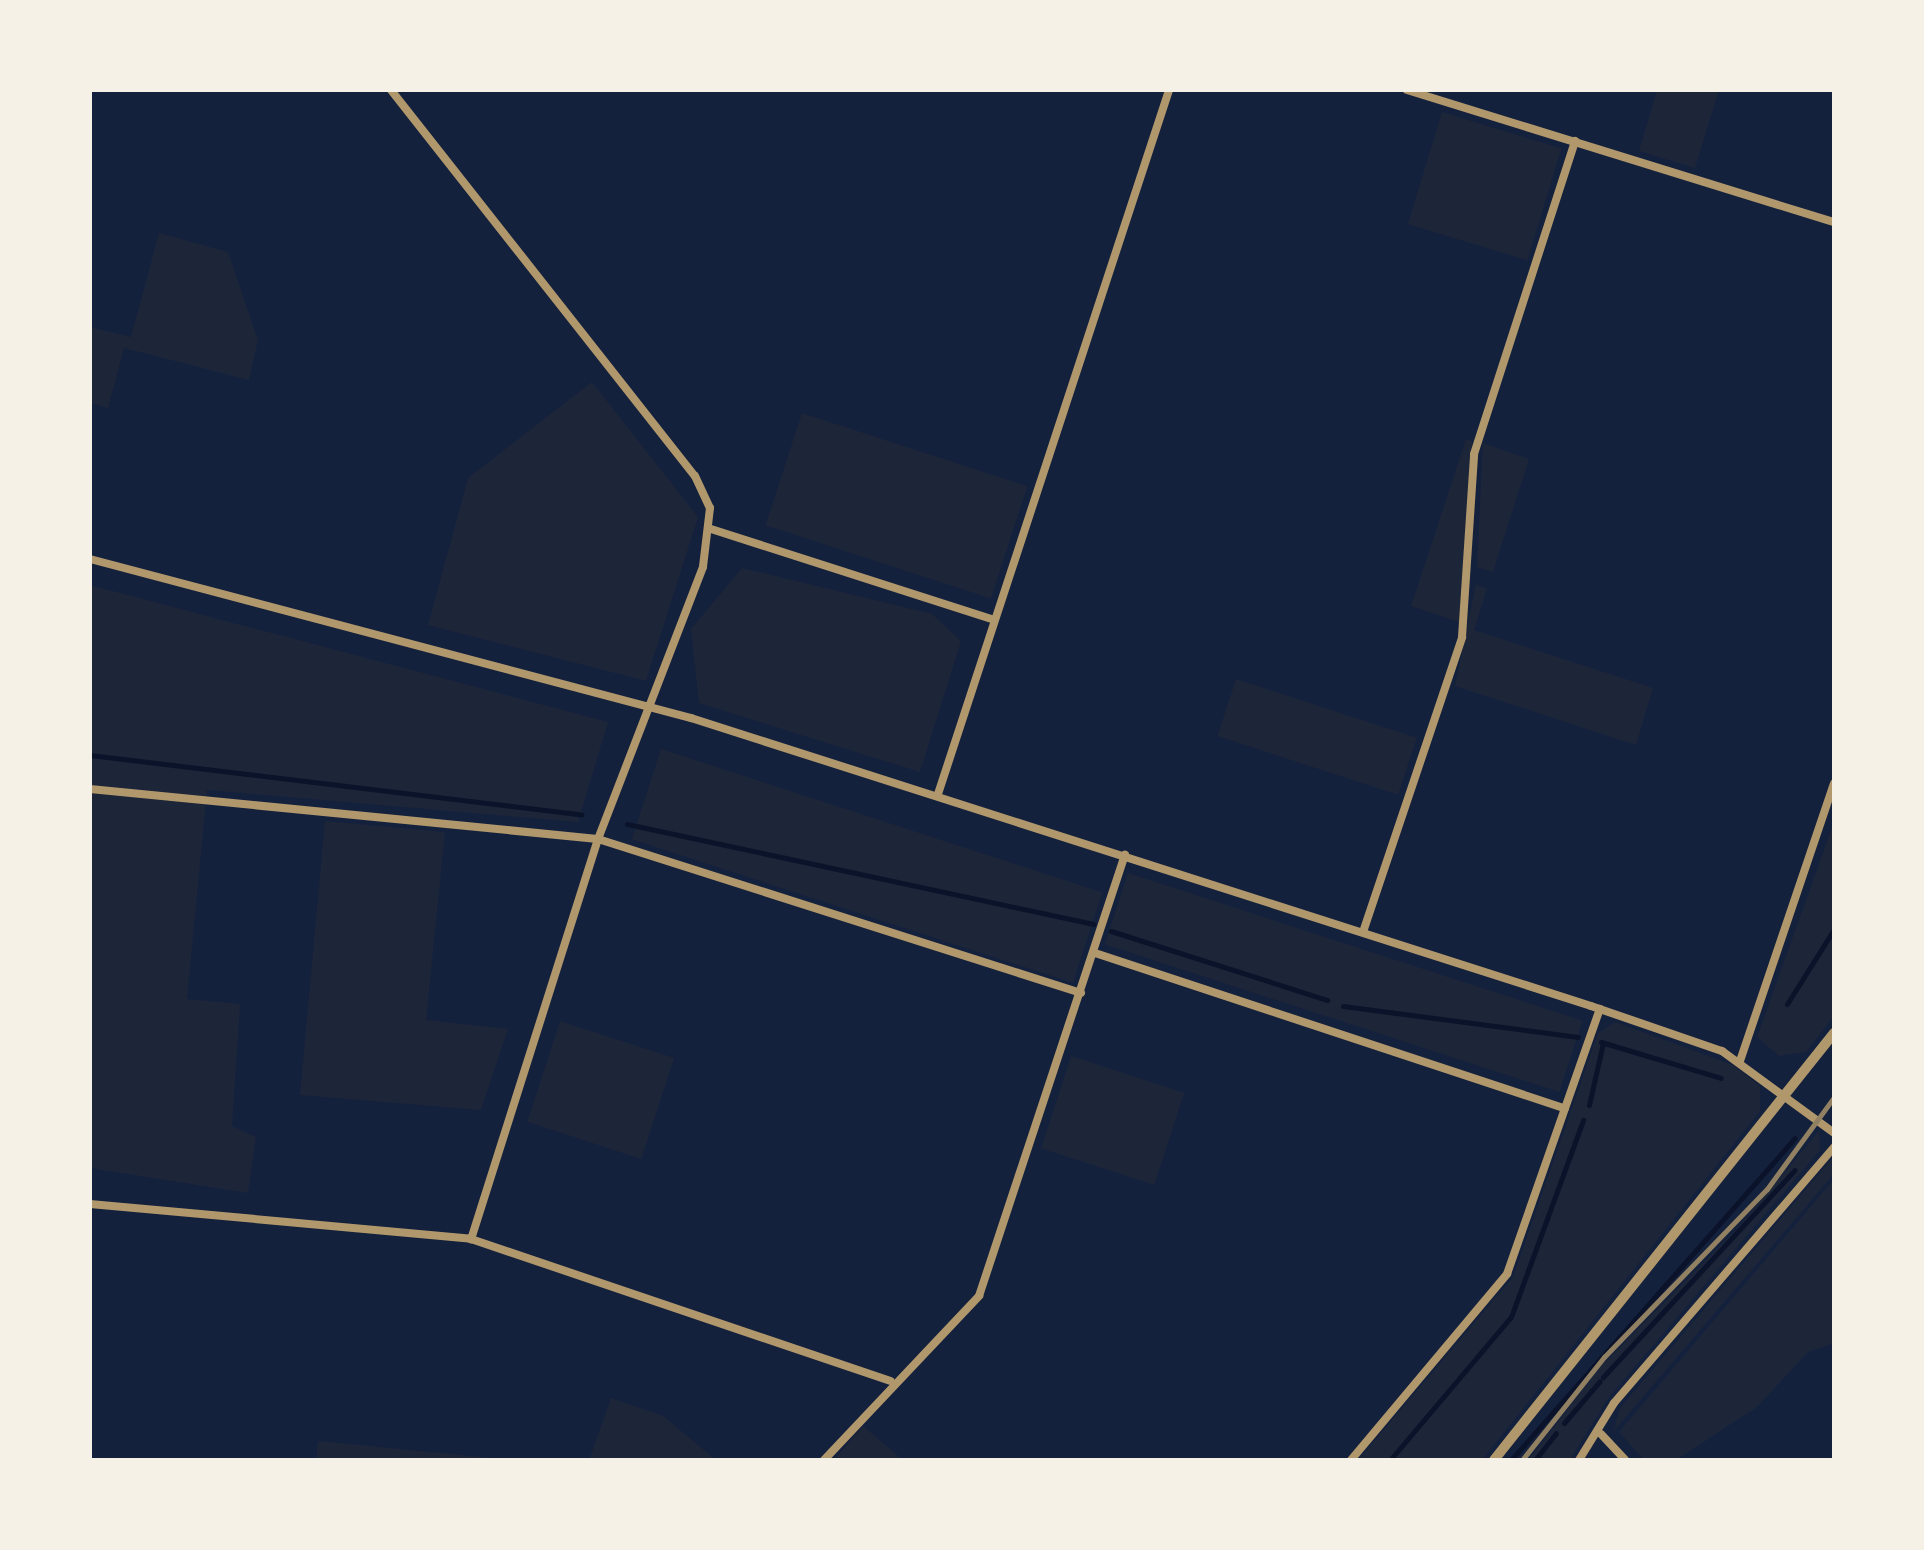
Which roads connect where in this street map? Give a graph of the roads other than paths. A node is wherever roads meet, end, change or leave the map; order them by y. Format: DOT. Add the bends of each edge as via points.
graph roads {
  1 [pos="391,90"];
  2 [pos="1170,90"];
  3 [pos="1407,90"];
  4 [pos="1575,141"];
  5 [pos="1834,222"];
  6 [pos="711,530"];
  7 [pos="90,560"];
  8 [pos="994,620"];
  9 [pos="650,706"];
  10 [pos="1834,783"];
  11 [pos="90,789"];
  12 [pos="938,794"];
  13 [pos="598,839"];
  14 [pos="1125,854"];
  15 [pos="1364,932"];
  16 [pos="1095,953"];
  17 [pos="1081,993"];
  18 [pos="1600,1009"];
  19 [pos="1834,1032"];
  20 [pos="1740,1061"];
  21 [pos="1787,1095"];
  22 [pos="1565,1108"];
  23 [pos="1834,1132"];
  24 [pos="1834,1147"];
  25 [pos="90,1204"];
  26 [pos="470,1238"];
  27 [pos="891,1381"];
  28 [pos="1601,1434"];
  29 [pos="824,1460"];
  30 [pos="1351,1460"];
  31 [pos="1494,1460"];
  32 [pos="1579,1460"];
  33 [pos="1625,1460"];
  1 -- 6 [label="street" via="695,476"];
  2 -- 8 [label="street"];
  3 -- 4 [label="street"];
  4 -- 5 [label="street"];
  4 -- 15 [label="street" via="1474,454 1462,637"];
  6 -- 8 [label="street"];
  6 -- 9 [label="street"];
  7 -- 9 [label="street"];
  8 -- 12 [label="street"];
  9 -- 12 [label="street"];
  9 -- 13 [label="street"];
  10 -- 20 [label="street"];
  11 -- 13 [label="street"];
  12 -- 14 [label="street"];
  13 -- 17 [label="street"];
  13 -- 26 [label="street"];
  14 -- 15 [label="street"];
  14 -- 16 [label="street"];
  15 -- 18 [label="street"];
  16 -- 17 [label="street"];
  16 -- 22 [label="street"];
  17 -- 27 [label="street" via="994,1266 956,1325"];
  18 -- 20 [label="street"];
  18 -- 22 [label="street"];
  19 -- 21 [label="street"];
  20 -- 21 [label="street"];
  21 -- 23 [label="street"];
  21 -- 31 [label="street"];
  22 -- 30 [label="street" via="1507,1274"];
  24 -- 28 [label="street" via="1614,1403"];
  25 -- 26 [label="street"];
  26 -- 27 [label="street"];
  27 -- 29 [label="street"];
  28 -- 32 [label="street"];
  28 -- 33 [label="street"];
}
